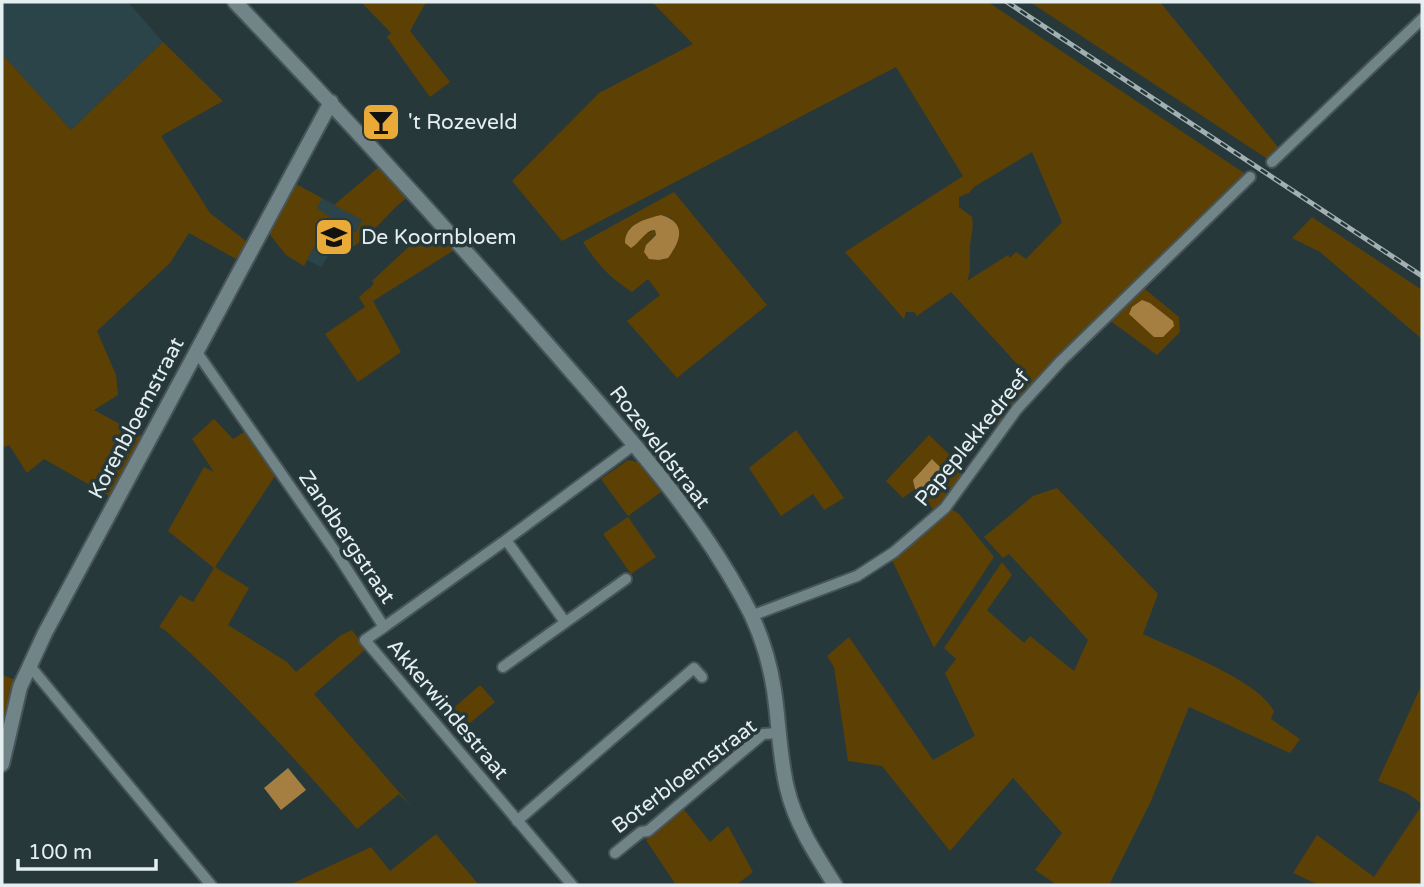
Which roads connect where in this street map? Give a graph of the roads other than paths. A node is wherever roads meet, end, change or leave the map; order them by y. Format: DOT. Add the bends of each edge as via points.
graph roads {
  1 [pos="235,2"];
  2 [pos="1422,19"];
  3 [pos="331,102"];
  4 [pos="1272,162"];
  5 [pos="1250,177"];
  6 [pos="196,351"];
  7 [pos="635,444"];
  8 [pos="506,540"];
  9 [pos="626,579"];
  10 [pos="751,616"];
  11 [pos="565,622"];
  12 [pos="384,627"];
  13 [pos="357,631"];
  14 [pos="365,640"];
  15 [pos="29,665"];
  16 [pos="503,667"];
  17 [pos="702,677"];
  18 [pos="778,733"];
  19 [pos="2,764"];
  20 [pos="517,821"];
  21 [pos="615,853"];
  22 [pos="211,885"];
  23 [pos="572,885"];
  24 [pos="835,885"];
  1 -- 3 [label="street, Rozeveldstraat"];
  2 -- 4 [label="street"];
  3 -- 6 [label="street, Korenbloemstraat"];
  3 -- 7 [label="street, Rozeveldstraat"];
  5 -- 10 [label="street, Papeplekkedreef" via="1061,361 1017,409 945,508 865,571"];
  6 -- 12 [label="street, Zandbergstraat"];
  6 -- 15 [label="street, Korenbloemstraat"];
  7 -- 8 [label="street, Zandbergstraat"];
  7 -- 10 [label="street, Rozeveldstraat" via="697,528"];
  8 -- 11 [label="street"];
  8 -- 12 [label="street, Zandbergstraat"];
  9 -- 11 [label="street"];
  10 -- 18 [label="street, Rozeveldstraat" via="770,669"];
  11 -- 16 [label="street"];
  12 -- 14 [label="street, Akkerwindestraat"];
  13 -- 14 [label="street"];
  14 -- 20 [label="street, Akkerwindestraat"];
  15 -- 19 [label="street, Korenbloemstraat"];
  15 -- 22 [label="street"];
  17 -- 20 [label="street" via="694,668"];
  18 -- 21 [label="street, Boterbloemstraat" via="763,734 648,831"];
  18 -- 24 [label="street, Rozeveldstraat" via="791,803"];
  20 -- 23 [label="street, Akkerwindestraat"];
}
